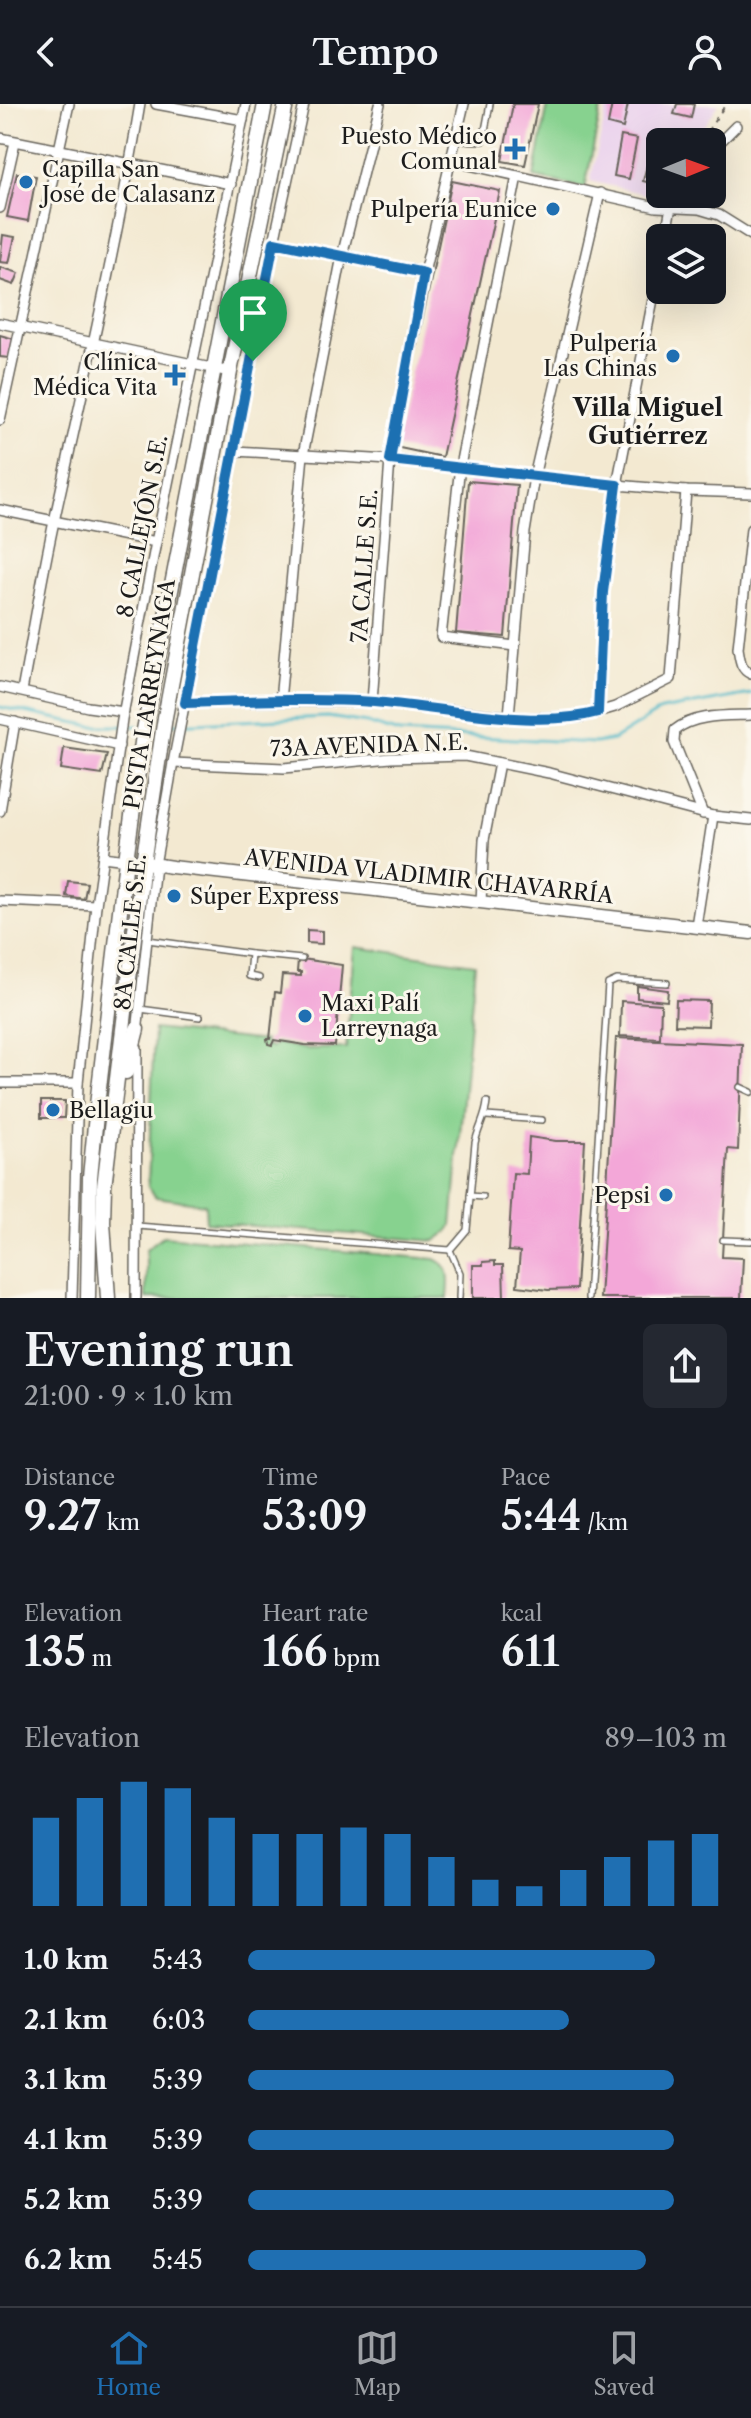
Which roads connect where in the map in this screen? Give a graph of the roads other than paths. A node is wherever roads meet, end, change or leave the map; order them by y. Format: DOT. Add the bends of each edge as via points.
graph roads {
  1 [pos="69,104"];
  2 [pos="140,104"];
  3 [pos="156,104"];
  4 [pos="246,104"];
  5 [pos="265,104"];
  6 [pos="286,104"];
  7 [pos="304,104"];
  8 [pos="380,104"];
  9 [pos="464,104"];
  10 [pos="490,104"];
  11 [pos="243,120"];
  12 [pos="736,126"];
  13 [pos="726,136"];
  14 [pos="0,138"];
  15 [pos="456,140"];
  16 [pos="15,142"];
  17 [pos="59,149"];
  18 [pos="451,161"];
  19 [pos="130,164"];
  20 [pos="517,176"];
  21 [pos="231,184"];
  22 [pos="600,193"];
  23 [pos="646,204"];
  24 [pos="0,208"];
  25 [pos="685,208"];
  26 [pos="751,235"];
  27 [pos="342,256"];
  28 [pos="424,273"];
  29 [pos="652,304"];
  30 [pos="0,323"];
  31 [pos="21,327"];
  32 [pos="94,342"];
  33 [pos="194,362"];
  34 [pos="214,367"];
  35 [pos="230,372"];
  36 [pos="0,420"];
  37 [pos="235,451"];
  38 [pos="303,455"];
  39 [pos="390,460"];
  40 [pos="460,466"];
  41 [pos="534,477"];
  42 [pos="617,485"];
  43 [pos="686,491"];
  44 [pos="751,493"];
  45 [pos="0,510"];
  46 [pos="54,521"];
  47 [pos="751,529"];
  48 [pos="156,542"];
  49 [pos="515,646"];
  50 [pos="751,674"];
  51 [pos="0,687"];
  52 [pos="22,691"];
  53 [pos="280,701"];
  54 [pos="372,702"];
  55 [pos="184,708"];
  56 [pos="598,712"];
  57 [pos="751,715"];
  58 [pos="509,716"];
  59 [pos="123,718"];
  60 [pos="0,719"];
  61 [pos="15,722"];
  62 [pos="119,742"];
  63 [pos="173,763"];
  64 [pos="499,763"];
  65 [pos="0,811"];
  66 [pos="708,815"];
  67 [pos="751,820"];
  68 [pos="103,857"];
  69 [pos="126,860"];
  70 [pos="149,864"];
  71 [pos="0,901"];
  72 [pos="481,902"];
  73 [pos="96,905"];
  74 [pos="696,926"];
  75 [pos="751,933"];
  76 [pos="148,940"];
  77 [pos="251,954"];
  78 [pos="302,959"];
  79 [pos="259,978"];
  80 [pos="667,983"];
  81 [pos="139,1009"];
  82 [pos="200,1017"];
  83 [pos="137,1029"];
  84 [pos="0,1083"];
  85 [pos="78,1083"];
  86 [pos="740,1087"];
  87 [pos="751,1092"];
  88 [pos="487,1102"];
  89 [pos="486,1116"];
  90 [pos="113,1119"];
  91 [pos="542,1120"];
  92 [pos="470,1196"];
  93 [pos="483,1197"];
  94 [pos="137,1226"];
  95 [pos="723,1240"];
  96 [pos="751,1241"];
  97 [pos="450,1250"];
  98 [pos="72,1298"];
  99 [pos="88,1298"];
  100 [pos="108,1298"];
  101 [pos="136,1298"];
  102 [pos="459,1298"];
  103 [pos="588,1298"];
  1 -- 17 [label="street"];
  2 -- 19 [label="street"];
  3 -- 11 [label="street"];
  4 -- 11 [label="street, 8 CALLEJÓN S.E."];
  5 -- 34 [label="main road, PISTA LARREYNAGA"];
  6 -- 35 [label="main road, PISTA LARREYNAGA"];
  7 -- 37 [label="street, 8A CALLE S.E."];
  8 -- 27 [label="street"];
  9 -- 15 [label="street, 7A CALLE S.E."];
  10 -- 15 [label="lane" via="483,141"];
  11 -- 21 [label="street, 8 CALLEJÓN S.E."];
  12 -- 13 [label="street"];
  14 -- 16 [label="street"];
  15 -- 18 [label="street, 7A CALLE S.E."];
  16 -- 17 [label="street"];
  16 -- 24 [label="street"];
  17 -- 19 [label="street"];
  17 -- 31 [label="street"];
  18 -- 20 [label="street"];
  18 -- 28 [label="street, 7A CALLE S.E."];
  19 -- 21 [label="street"];
  19 -- 32 [label="street"];
  20 -- 22 [label="street"];
  20 -- 40 [label="street"];
  21 -- 33 [label="street, 8 CALLEJÓN S.E."];
  22 -- 23 [label="street"];
  22 -- 41 [label="street"];
  25 -- 26 [label="street" via="719,215"];
  27 -- 28 [label="street"];
  27 -- 38 [label="street"];
  28 -- 39 [label="street, 7A CALLE S.E."];
  29 -- 42 [label="street"];
  30 -- 31 [label="street"];
  31 -- 32 [label="street"];
  31 -- 36 [label="street"];
  32 -- 33 [label="street"];
  32 -- 46 [label="street"];
  33 -- 34 [label="street"];
  33 -- 48 [label="street, 8 CALLEJÓN S.E."];
  34 -- 35 [label="street"];
  34 -- 69 [label="main road, PISTA LARREYNAGA" via="143,735"];
  35 -- 70 [label="main road, PISTA LARREYNAGA" via="165,717"];
  37 -- 38 [label="street"];
  37 -- 55 [label="street, 8A CALLE S.E."];
  38 -- 39 [label="street"];
  38 -- 53 [label="street"];
  39 -- 40 [label="street"];
  39 -- 54 [label="street, 7A CALLE S.E."];
  40 -- 41 [label="street"];
  40 -- 49 [label="street" via="441,637"];
  41 -- 42 [label="street"];
  41 -- 49 [label="street"];
  42 -- 43 [label="street"];
  42 -- 56 [label="street" via="603,592"];
  43 -- 44 [label="street"];
  43 -- 56 [label="street" via="671,679"];
  45 -- 46 [label="street"];
  46 -- 48 [label="street"];
  46 -- 52 [label="street"];
  47 -- 50 [label="street" via="738,648 740,663"];
  48 -- 59 [label="street, 8 CALLEJÓN S.E."];
  49 -- 58 [label="street"];
  51 -- 52 [label="street"];
  52 -- 59 [label="street"];
  53 -- 54 [label="street"];
  53 -- 55 [label="street"];
  54 -- 58 [label="street"];
  55 -- 63 [label="street, 8A CALLE S.E."];
  56 -- 58 [label="street" via="581,717"];
  57 -- 66 [label="street" via="685,722 675,730 674,742"];
  59 -- 62 [label="street, 8 CALLEJÓN S.E."];
  60 -- 61 [label="street"];
  61 -- 62 [label="street"];
  61 -- 65 [label="street"];
  62 -- 68 [label="street"];
  63 -- 64 [label="street, 73A AVENIDA N.E." via="284,768 465,756"];
  63 -- 70 [label="street, 8A CALLE S.E."];
  64 -- 66 [label="street, 73A AVENIDA N.E."];
  64 -- 72 [label="street" via="484,840"];
  66 -- 67 [label="street, 73A AVENIDA N.E."];
  66 -- 74 [label="street"];
  68 -- 69 [label="street, AVENIDA VLADIMIR CHAVARRÍA"];
  68 -- 73 [label="street"];
  69 -- 70 [label="street, AVENIDA VLADIMIR CHAVARRÍA"];
  69 -- 99 [label="main road, PISTA LARREYNAGA" via="91,1167"];
  70 -- 72 [label="street, AVENIDA VLADIMIR CHAVARRÍA"];
  70 -- 76 [label="street, 8A CALLE S.E."];
  70 -- 90 [label="main road, PISTA LARREYNAGA"];
  71 -- 73 [label="street"];
  72 -- 74 [label="street, AVENIDA VLADIMIR CHAVARRÍA"];
  73 -- 85 [label="street"];
  74 -- 75 [label="street, AVENIDA VLADIMIR CHAVARRÍA"];
  76 -- 77 [label="lane"];
  76 -- 81 [label="street, 8A CALLE S.E."];
  77 -- 78 [label="lane"];
  77 -- 79 [label="lane" via="249,976"];
  80 -- 103 [label="lane" via="608,984"];
  81 -- 82 [label="lane"];
  81 -- 83 [label="street, 8A CALLE S.E."];
  83 -- 90 [label="main road"];
  83 -- 94 [label="street, 8A CALLE S.E."];
  84 -- 85 [label="street"];
  85 -- 98 [label="street"];
  86 -- 87 [label="lane"];
  88 -- 89 [label="lane"];
  89 -- 91 [label="lane"];
  89 -- 92 [label="lane" via="475,1143"];
  90 -- 100 [label="main road, PISTA LARREYNAGA" via="103,1213"];
  92 -- 93 [label="lane"];
  92 -- 97 [label="lane" via="467,1230"];
  94 -- 97 [label="lane"];
  94 -- 101 [label="street, 8A CALLE S.E."];
  95 -- 96 [label="lane"];
  97 -- 102 [label="lane" via="460,1273"];
}
